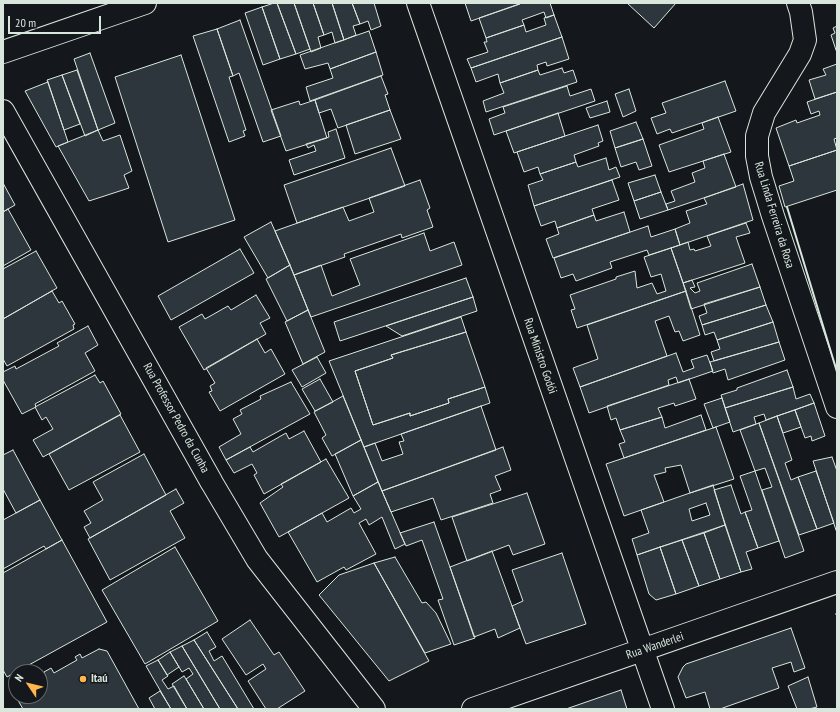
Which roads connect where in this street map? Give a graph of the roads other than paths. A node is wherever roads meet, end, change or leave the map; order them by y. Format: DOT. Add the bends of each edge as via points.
graph roads {
  1 [pos="145,3"];
  2 [pos="418,3"];
  3 [pos="798,3"];
  4 [pos="3,52"];
  5 [pos="3,111"];
  6 [pos="837,407"];
  7 [pos="837,582"];
  8 [pos="643,650"];
  9 [pos="374,709"];
  10 [pos="473,709"];
  11 [pos="663,709"];
  1 -- 4 [label="street"];
  2 -- 8 [label="street, Rua Ministro Godói"];
  3 -- 6 [label="street, Rua Linda Ferreira da Rosa" via="805,40 800,54 764,113 757,136 757,156 773,216"];
  5 -- 9 [label="street, Rua Professor Pedro da Cunha" via="212,483 258,559"];
  7 -- 8 [label="street, Rua Wanderlei"];
  8 -- 10 [label="street, Rua Wanderlei"];
  8 -- 11 [label="street, Rua Ministro Godói"];
}
